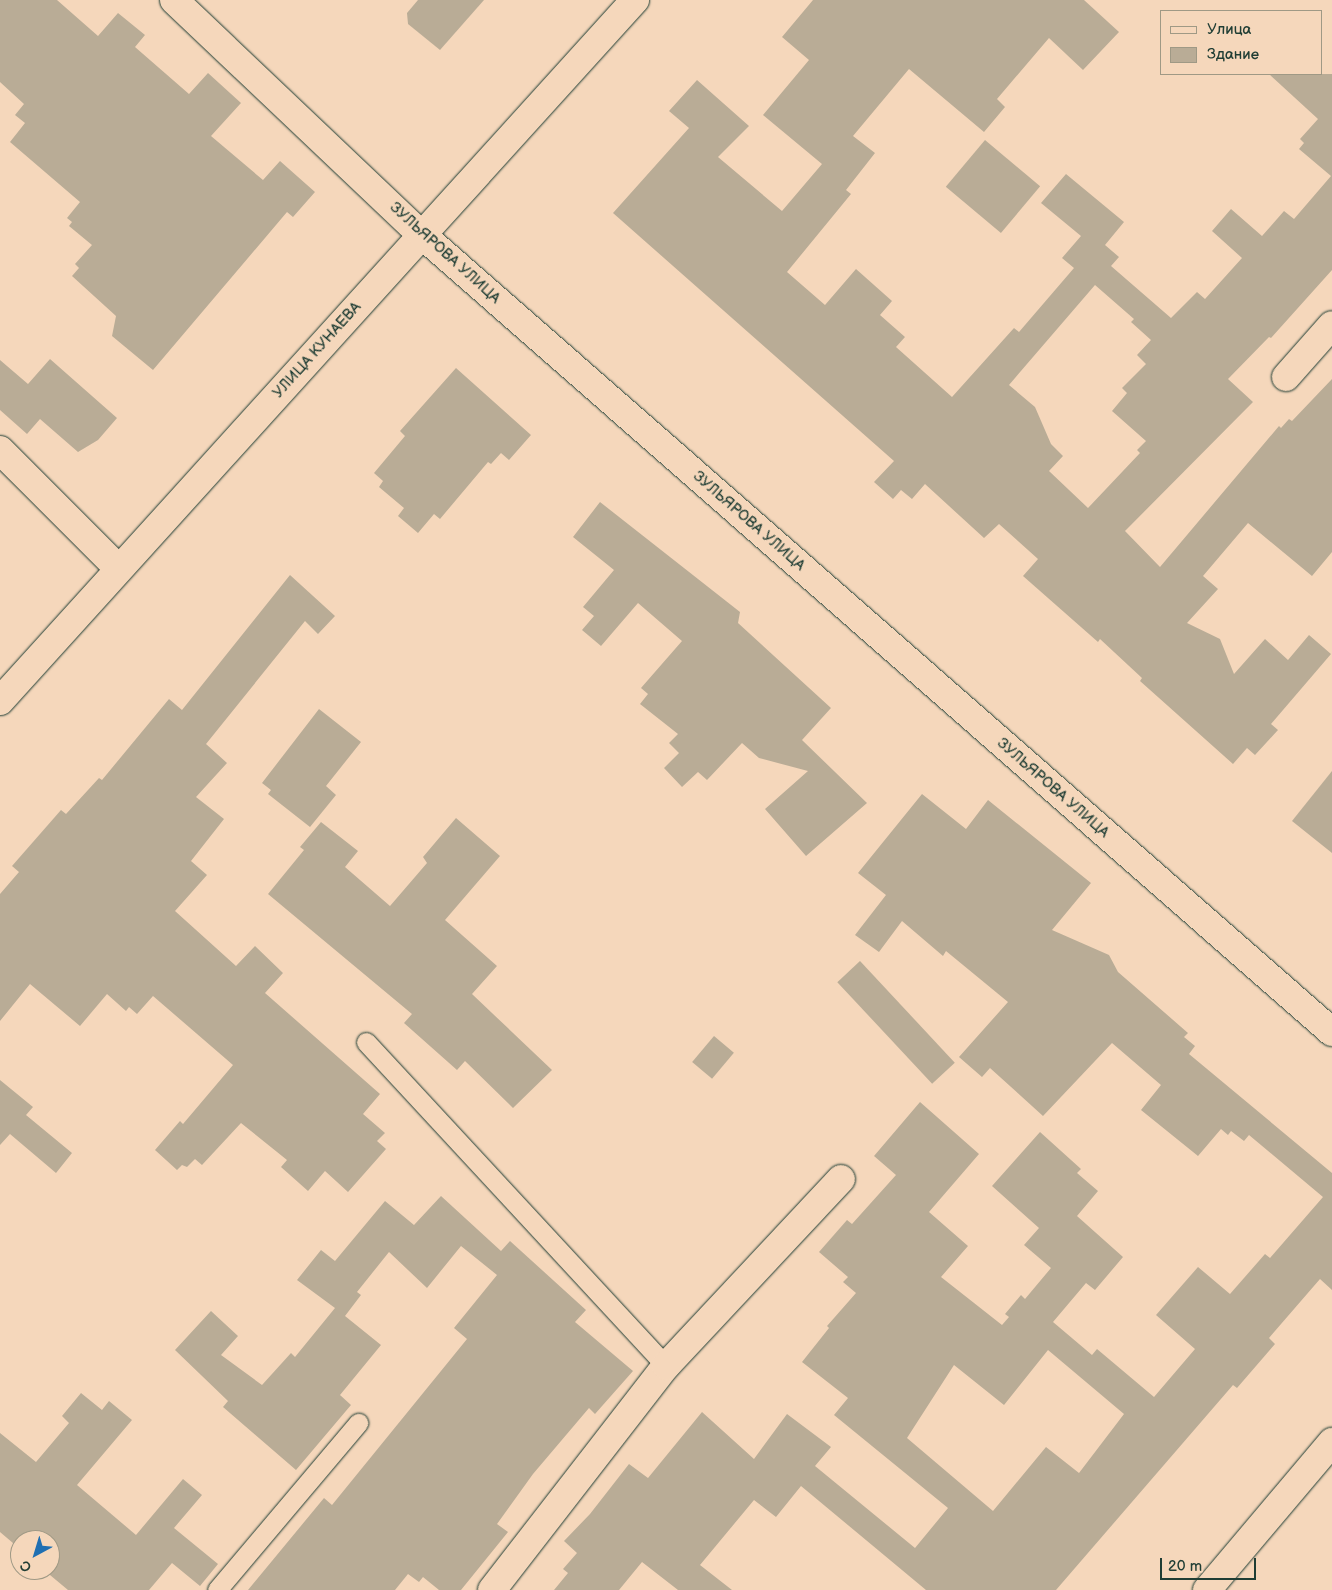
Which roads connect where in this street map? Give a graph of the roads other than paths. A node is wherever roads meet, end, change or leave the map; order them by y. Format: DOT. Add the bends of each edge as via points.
graph roads {
  1 [pos="174,0"];
  2 [pos="635,0"];
  3 [pos="421,234"];
  4 [pos="1332,325"];
  5 [pos="1286,377"];
  6 [pos="0,450"];
  7 [pos="119,569"];
  8 [pos="0,701"];
  9 [pos="1332,1032"];
  10 [pos="366,1042"];
  11 [pos="841,1179"];
  12 [pos="666,1366"];
  13 [pos="358,1423"];
  14 [pos="1332,1442"];
  15 [pos="217,1590"];
  16 [pos="492,1590"];
  17 [pos="1207,1590"];
  1 -- 3 [label="street, ЗУЛЬЯРОВА УЛИЦА"];
  2 -- 3 [label="street, УЛИЦА КУНАЕВА"];
  3 -- 7 [label="street, УЛИЦА КУНАЕВА"];
  3 -- 9 [label="street, ЗУЛЬЯРОВА УЛИЦА"];
  4 -- 5 [label="street"];
  6 -- 7 [label="street"];
  7 -- 8 [label="street, УЛИЦА КУНАЕВА"];
  10 -- 12 [label="lane"];
  11 -- 12 [label="street"];
  12 -- 16 [label="street"];
  13 -- 15 [label="lane"];
  14 -- 17 [label="street"];
}
